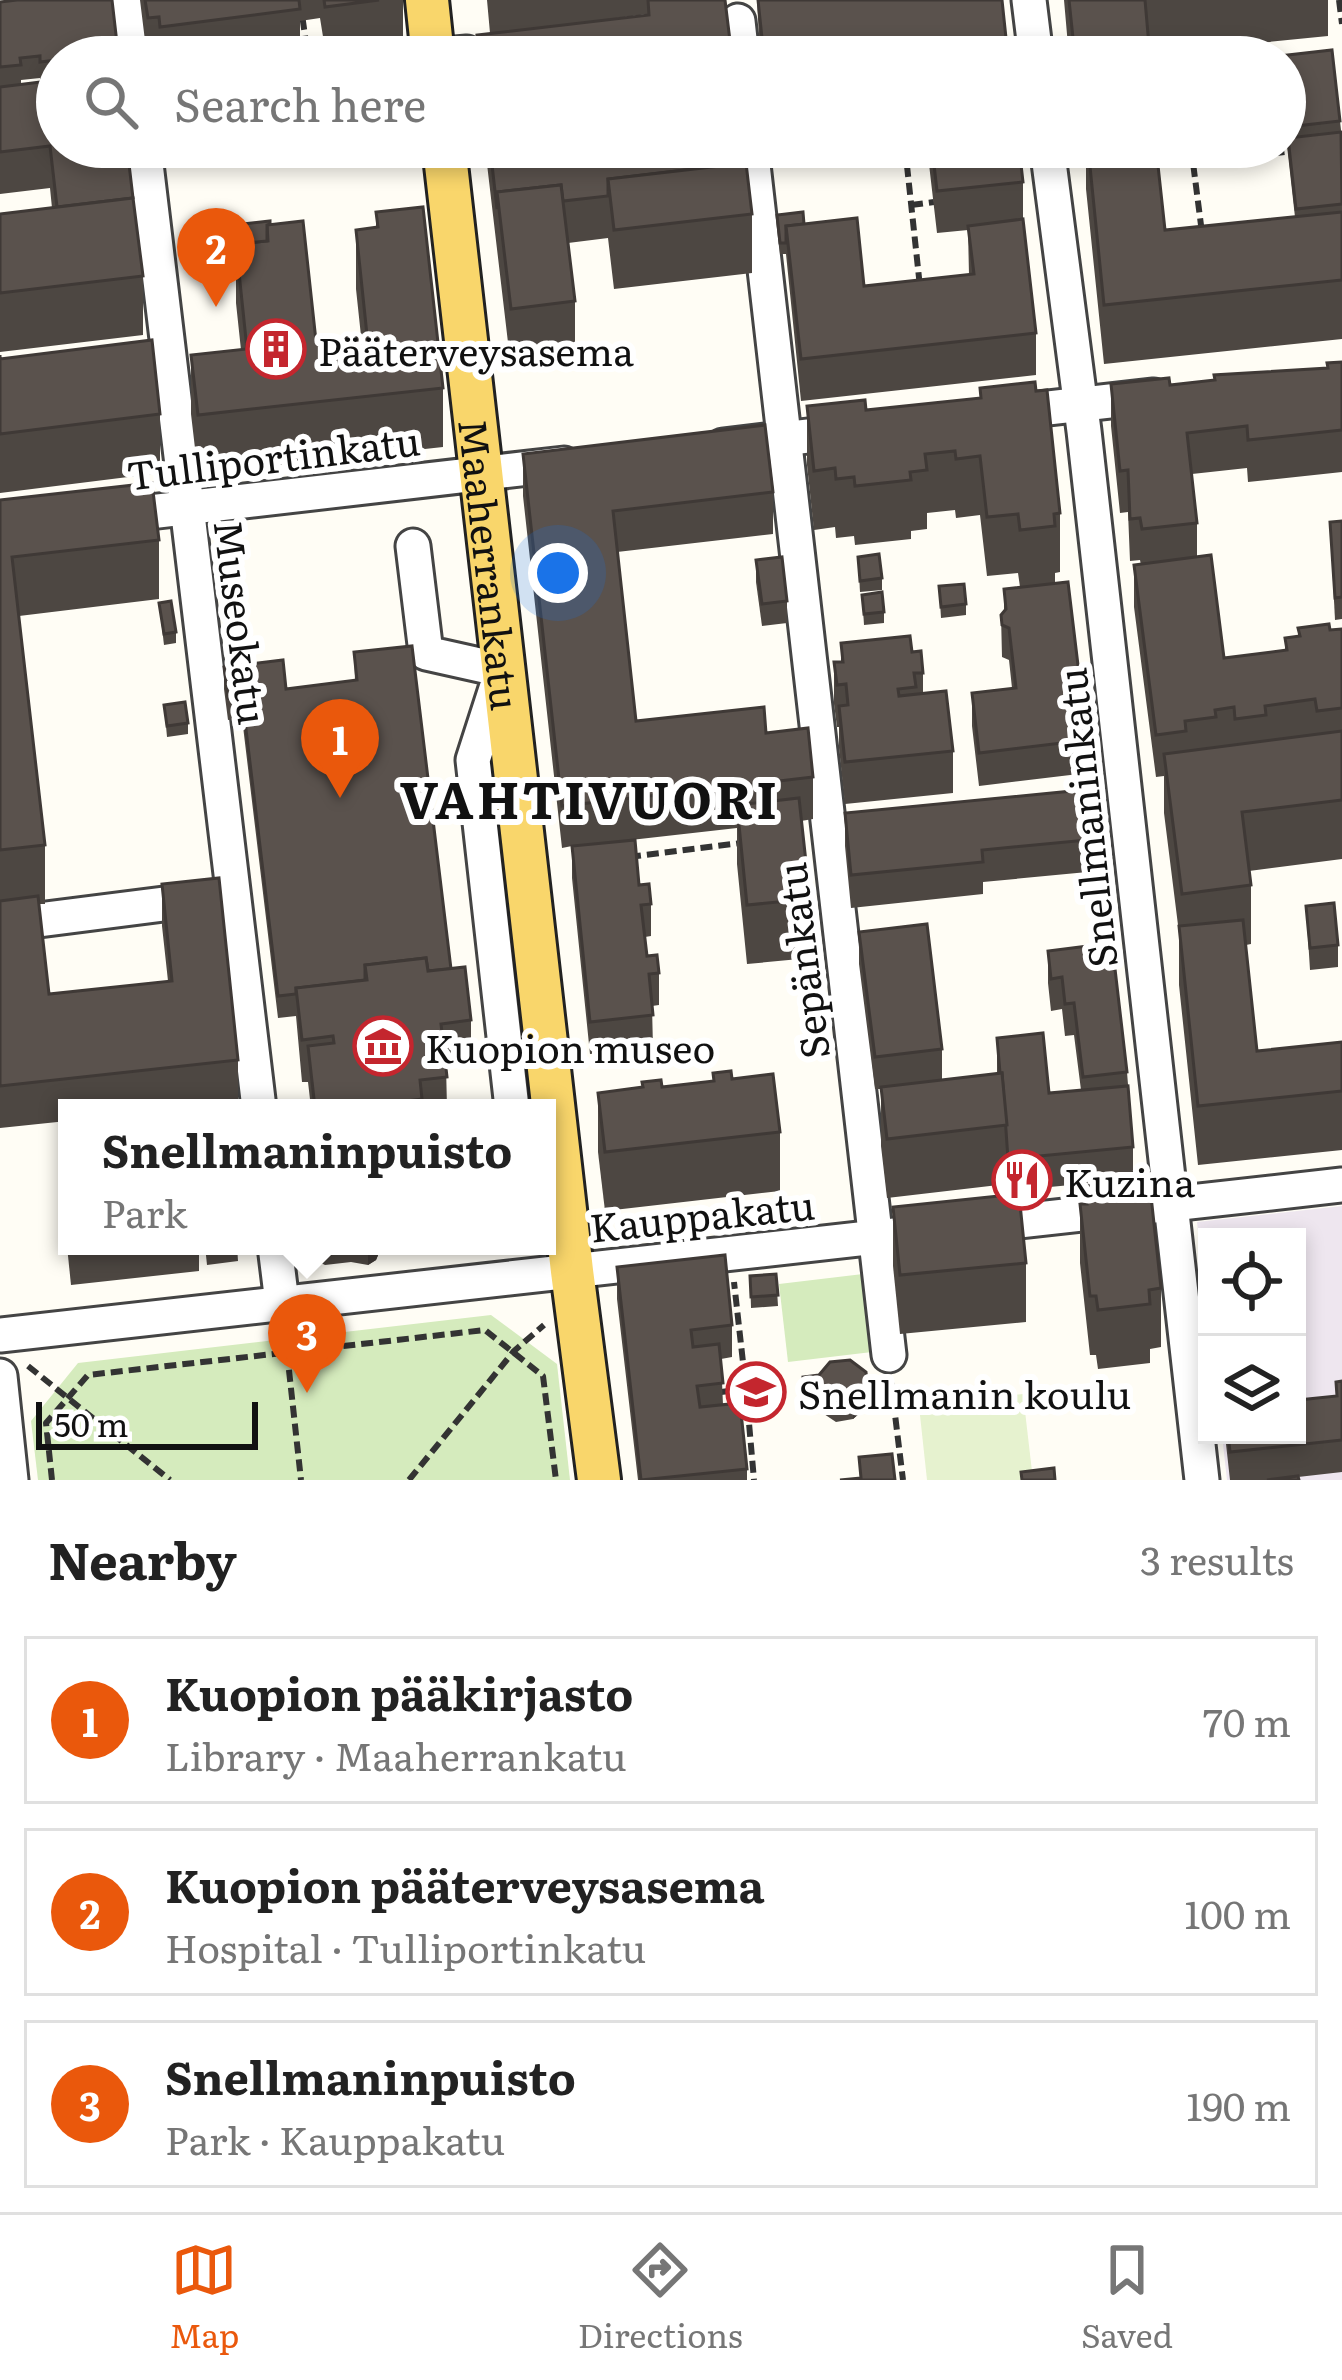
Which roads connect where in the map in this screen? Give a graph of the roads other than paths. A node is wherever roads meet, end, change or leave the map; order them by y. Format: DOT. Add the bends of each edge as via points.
graph roads {
  1 [pos="127,0"];
  2 [pos="427,0"];
  3 [pos="1029,0"];
  4 [pos="738,21"];
  5 [pos="131,36"];
  6 [pos="439,36"];
  7 [pos="740,36"];
  8 [pos="1033,36"];
  9 [pos="146,168"];
  10 [pos="446,168"];
  11 [pos="754,168"];
  12 [pos="1050,168"];
  13 [pos="1180,393"];
  14 [pos="1080,404"];
  15 [pos="971,417"];
  16 [pos="877,428"];
  17 [pos="782,439"];
  18 [pos="695,449"];
  19 [pos="586,462"];
  20 [pos="480,474"];
  21 [pos="186,508"];
  22 [pos="85,520"];
  23 [pos="413,546"];
  24 [pos="502,670"];
  25 [pos="234,895"];
  26 [pos="0,925"];
  27 [pos="258,1099"];
  28 [pos="511,1099"];
  29 [pos="547,1099"];
  30 [pos="556,1174"];
  31 [pos="1342,1185"];
  32 [pos="1171,1204"];
  33 [pos="874,1237"];
  34 [pos="276,1255"];
  35 [pos="572,1271"];
  36 [pos="282,1303"];
  37 [pos="889,1355"];
  38 [pos="4,1356"];
  39 [pos="11,1480"];
  40 [pos="599,1480"];
  41 [pos="1202,1480"];
  1 -- 5 [label="street"];
  2 -- 6 [label="main road"];
  3 -- 8 [label="street"];
  4 -- 7 [label="street"];
  9 -- 21 [label="street, Museokatu"];
  10 -- 20 [label="main road, Maaherrankatu"];
  11 -- 17 [label="street, Sepänkatu"];
  12 -- 14 [label="street, Snellmaninkatu"];
  13 -- 14 [label="street"];
  14 -- 15 [label="street"];
  14 -- 32 [label="street, Snellmaninkatu" via="1111,797"];
  16 -- 17 [label="street"];
  17 -- 18 [label="street"];
  17 -- 33 [label="street, Sepänkatu" via="839,831"];
  19 -- 20 [label="street, Tulliportinkatu"];
  20 -- 21 [label="street, Tulliportinkatu"];
  20 -- 24 [label="main road, Maaherrankatu"];
  21 -- 22 [label="street, Tulliportinkatu"];
  21 -- 25 [label="street, Museokatu"];
  23 -- 24 [label="street" via="426,652"];
  24 -- 28 [label="street" via="473,760"];
  24 -- 29 [label="main road, Maaherrankatu"];
  25 -- 26 [label="street"];
  25 -- 27 [label="street, Museokatu"];
  30 -- 35 [label="main road, Maaherrankatu"];
  31 -- 32 [label="street, Kauppakatu"];
  32 -- 33 [label="street, Kauppakatu"];
  32 -- 41 [label="street, Snellmaninkatu"];
  33 -- 35 [label="street, Kauppakatu"];
  33 -- 37 [label="street, Sepänkatu"];
  34 -- 36 [label="street"];
  35 -- 36 [label="street, Kauppakatu"];
  35 -- 40 [label="main road, Maaherrankatu"];
  36 -- 38 [label="street, Kauppakatu"];
  38 -- 39 [label="street"];
}
